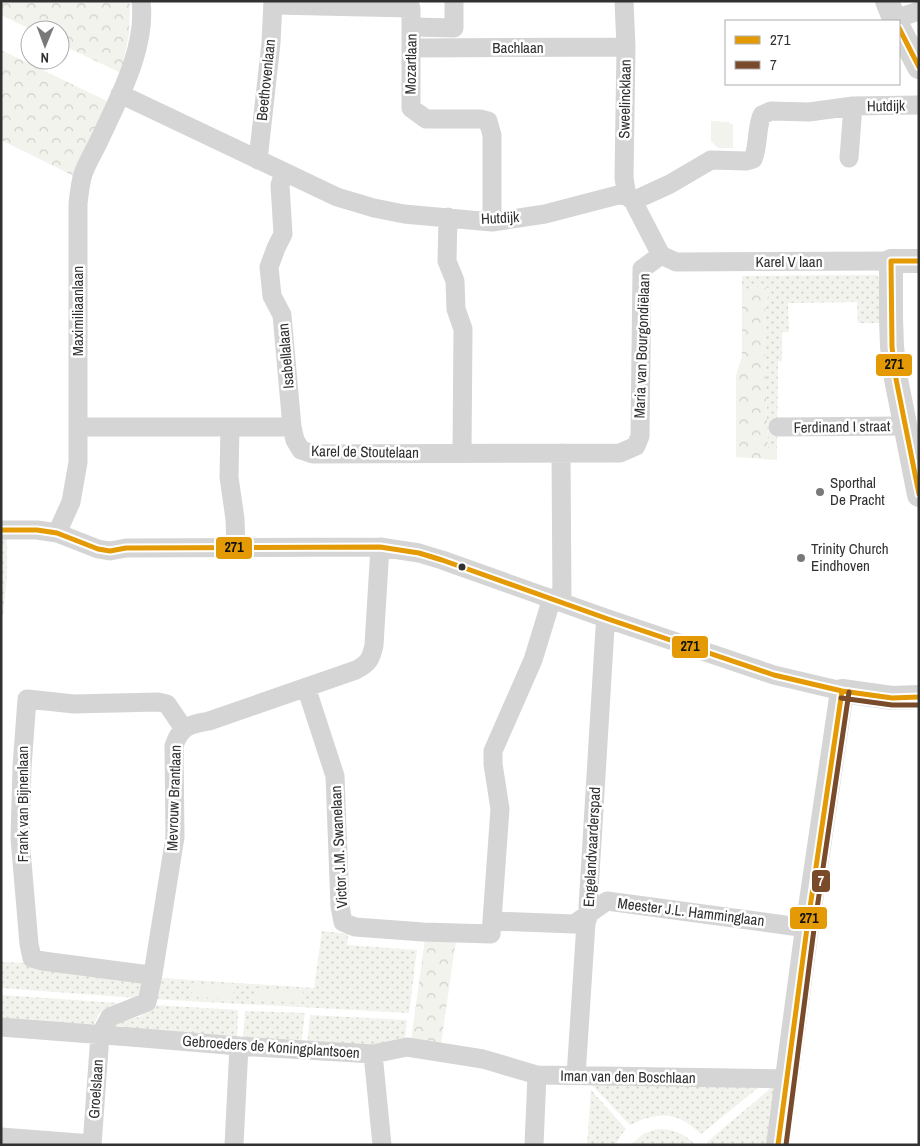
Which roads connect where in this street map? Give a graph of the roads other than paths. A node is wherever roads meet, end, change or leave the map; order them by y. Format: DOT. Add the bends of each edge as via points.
graph roads {
  1 [pos="141,1"];
  2 [pos="454,1"];
  3 [pos="624,1"];
  4 [pos="273,3"];
  5 [pos="314,4"];
  6 [pos="919,11"];
  7 [pos="894,17"];
  8 [pos="410,27"];
  9 [pos="900,29"];
  10 [pos="626,47"];
  11 [pos="411,48"];
  12 [pos="919,68"];
  13 [pos="120,94"];
  14 [pos="919,105"];
  15 [pos="853,106"];
  16 [pos="849,158"];
  17 [pos="258,160"];
  18 [pos="284,172"];
  19 [pos="630,198"];
  20 [pos="448,217"];
  21 [pos="492,222"];
  22 [pos="661,256"];
  23 [pos="891,261"];
  24 [pos="919,261"];
  25 [pos="905,426"];
  26 [pos="230,427"];
  27 [pos="292,427"];
  28 [pos="778,427"];
  29 [pos="79,428"];
  30 [pos="636,446"];
  31 [pos="462,453"];
  32 [pos="561,453"];
  33 [pos="919,495"];
  34 [pos="1,518"];
  35 [pos="59,527"];
  36 [pos="1,530"];
  37 [pos="380,547"];
  38 [pos="236,548"];
  39 [pos="557,600"];
  40 [pos="608,619"];
  41 [pos="306,687"];
  42 [pos="842,691"];
  43 [pos="919,697"];
  44 [pos="184,729"];
  45 [pos="588,914"];
  46 [pos="492,927"];
  47 [pos="807,928"];
  48 [pos="154,974"];
  49 [pos="1,1027"];
  50 [pos="100,1035"];
  51 [pos="239,1046"];
  52 [pos="373,1054"];
  53 [pos="537,1075"];
  54 [pos="576,1076"];
  55 [pos="788,1079"];
  56 [pos="1,1137"];
  57 [pos="92,1144"];
  58 [pos="234,1145"];
  59 [pos="382,1145"];
  60 [pos="534,1145"];
  61 [pos="778,1145"];
  1 -- 13 [label="street, Maximiliaanlaan" via="140,37"];
  2 -- 8 [label="street, Mozartlaan" via="454,28"];
  3 -- 10 [label="street, Sweelincklaan"];
  4 -- 5 [label="street"];
  4 -- 17 [label="street, Beethovenlaan"];
  5 -- 8 [label="street" via="411,8"];
  6 -- 7 [label="street"];
  8 -- 11 [label="street, Mozartlaan"];
  9 -- 12 [label="street"];
  10 -- 11 [label="street, Bachlaan"];
  10 -- 19 [label="street, Sweelincklaan" via="624,178"];
  11 -- 21 [label="street, Mozartlaan" via="411,108 426,118 488,121 492,134"];
  13 -- 17 [label="street, Hutdijk"];
  13 -- 29 [label="street, Maximiliaanlaan" via="84,172 78,204"];
  14 -- 15 [label="street, Hutdijk"];
  15 -- 16 [label="street, Hutdijk"];
  15 -- 19 [label="street, Hutdijk" via="766,113 758,123 753,159 711,160 670,184"];
  17 -- 18 [label="street, Hutdijk"];
  18 -- 20 [label="street, Hutdijk" via="337,197 374,208"];
  18 -- 27 [label="street, Isabellalaan" via="280,185 283,234 269,267 272,296 282,315"];
  19 -- 21 [label="street, Hutdijk" via="618,195 545,214"];
  19 -- 22 [label="street, Maria van Bourgondiëlaan"];
  20 -- 21 [label="street, Hutdijk"];
  20 -- 31 [label="street" via="447,261 455,281 456,309 463,329"];
  22 -- 23 [label="street, Karel V laan" via="676,262"];
  22 -- 30 [label="street, Maria van Bourgondiëlaan" via="642,269 640,436"];
  23 -- 24 [label="street, Karel V laan"];
  23 -- 25 [label="street" via="892,347"];
  25 -- 28 [label="street, Ferdinand I straat"];
  25 -- 33 [label="street"];
  26 -- 27 [label="street"];
  26 -- 29 [label="street"];
  26 -- 38 [label="street" via="229,477"];
  27 -- 31 [label="street, Karel de Stoutelaan" via="301,450 313,454"];
  29 -- 35 [label="street, Maximiliaanlaan" via="78,462 71,502"];
  30 -- 32 [label="street, Karel de Stoutelaan" via="620,453"];
  31 -- 32 [label="street, Karel de Stoutelaan"];
  32 -- 39 [label="street"];
  34 -- 35 [label="street" via="44,518"];
  35 -- 36 [label="street"];
  35 -- 38 [label="street" via="82,531 126,548"];
  37 -- 38 [label="street"];
  37 -- 39 [label="street" via="442,560"];
  37 -- 41 [label="street, Mevrouw Brantlaan" via="372,656 366,665 356,670"];
  39 -- 40 [label="street"];
  39 -- 46 [label="street" via="493,751 500,809"];
  40 -- 42 [label="street" via="774,675"];
  40 -- 45 [label="street, Engelandvaarderspad"];
  41 -- 44 [label="street, Mevrouw Brantlaan"];
  41 -- 46 [label="street, Victor J.M. Swanelaan" via="335,776 343,922 354,927 424,932"];
  42 -- 43 [label="street" via="892,698"];
  42 -- 47 [label="street"];
  44 -- 48 [label="street, Mevrouw Brantlaan" via="174,746 175,837"];
  44 -- 48 [label="street, Frank van Bijnenlaan" via="167,704 158,702 74,704 27,699 20,838 32,958"];
  45 -- 46 [label="street, Meester J.L. Hamminglaan" via="574,924"];
  45 -- 47 [label="street, Meester J.L. Hamminglaan" via="606,901"];
  45 -- 54 [label="street, Engelandvaarderspad"];
  47 -- 55 [label="street"];
  48 -- 50 [label="street, Mevrouw Brantlaan" via="147,1002 110,1017"];
  49 -- 50 [label="street, Gebroeders de Koningplantsoen"];
  50 -- 51 [label="street, Gebroeders de Koningplantsoen"];
  50 -- 57 [label="street, Groelslaan"];
  51 -- 52 [label="street, Gebroeders de Koningplantsoen"];
  51 -- 58 [label="street"];
  52 -- 53 [label="street, Gebroeders de Koningplantsoen" via="407,1047 483,1059"];
  52 -- 59 [label="street"];
  53 -- 54 [label="street, Iman van den Boschlaan"];
  53 -- 60 [label="street"];
  54 -- 55 [label="street, Iman van den Boschlaan"];
  55 -- 61 [label="street"];
  56 -- 57 [label="street, Groelslaan"];
}
